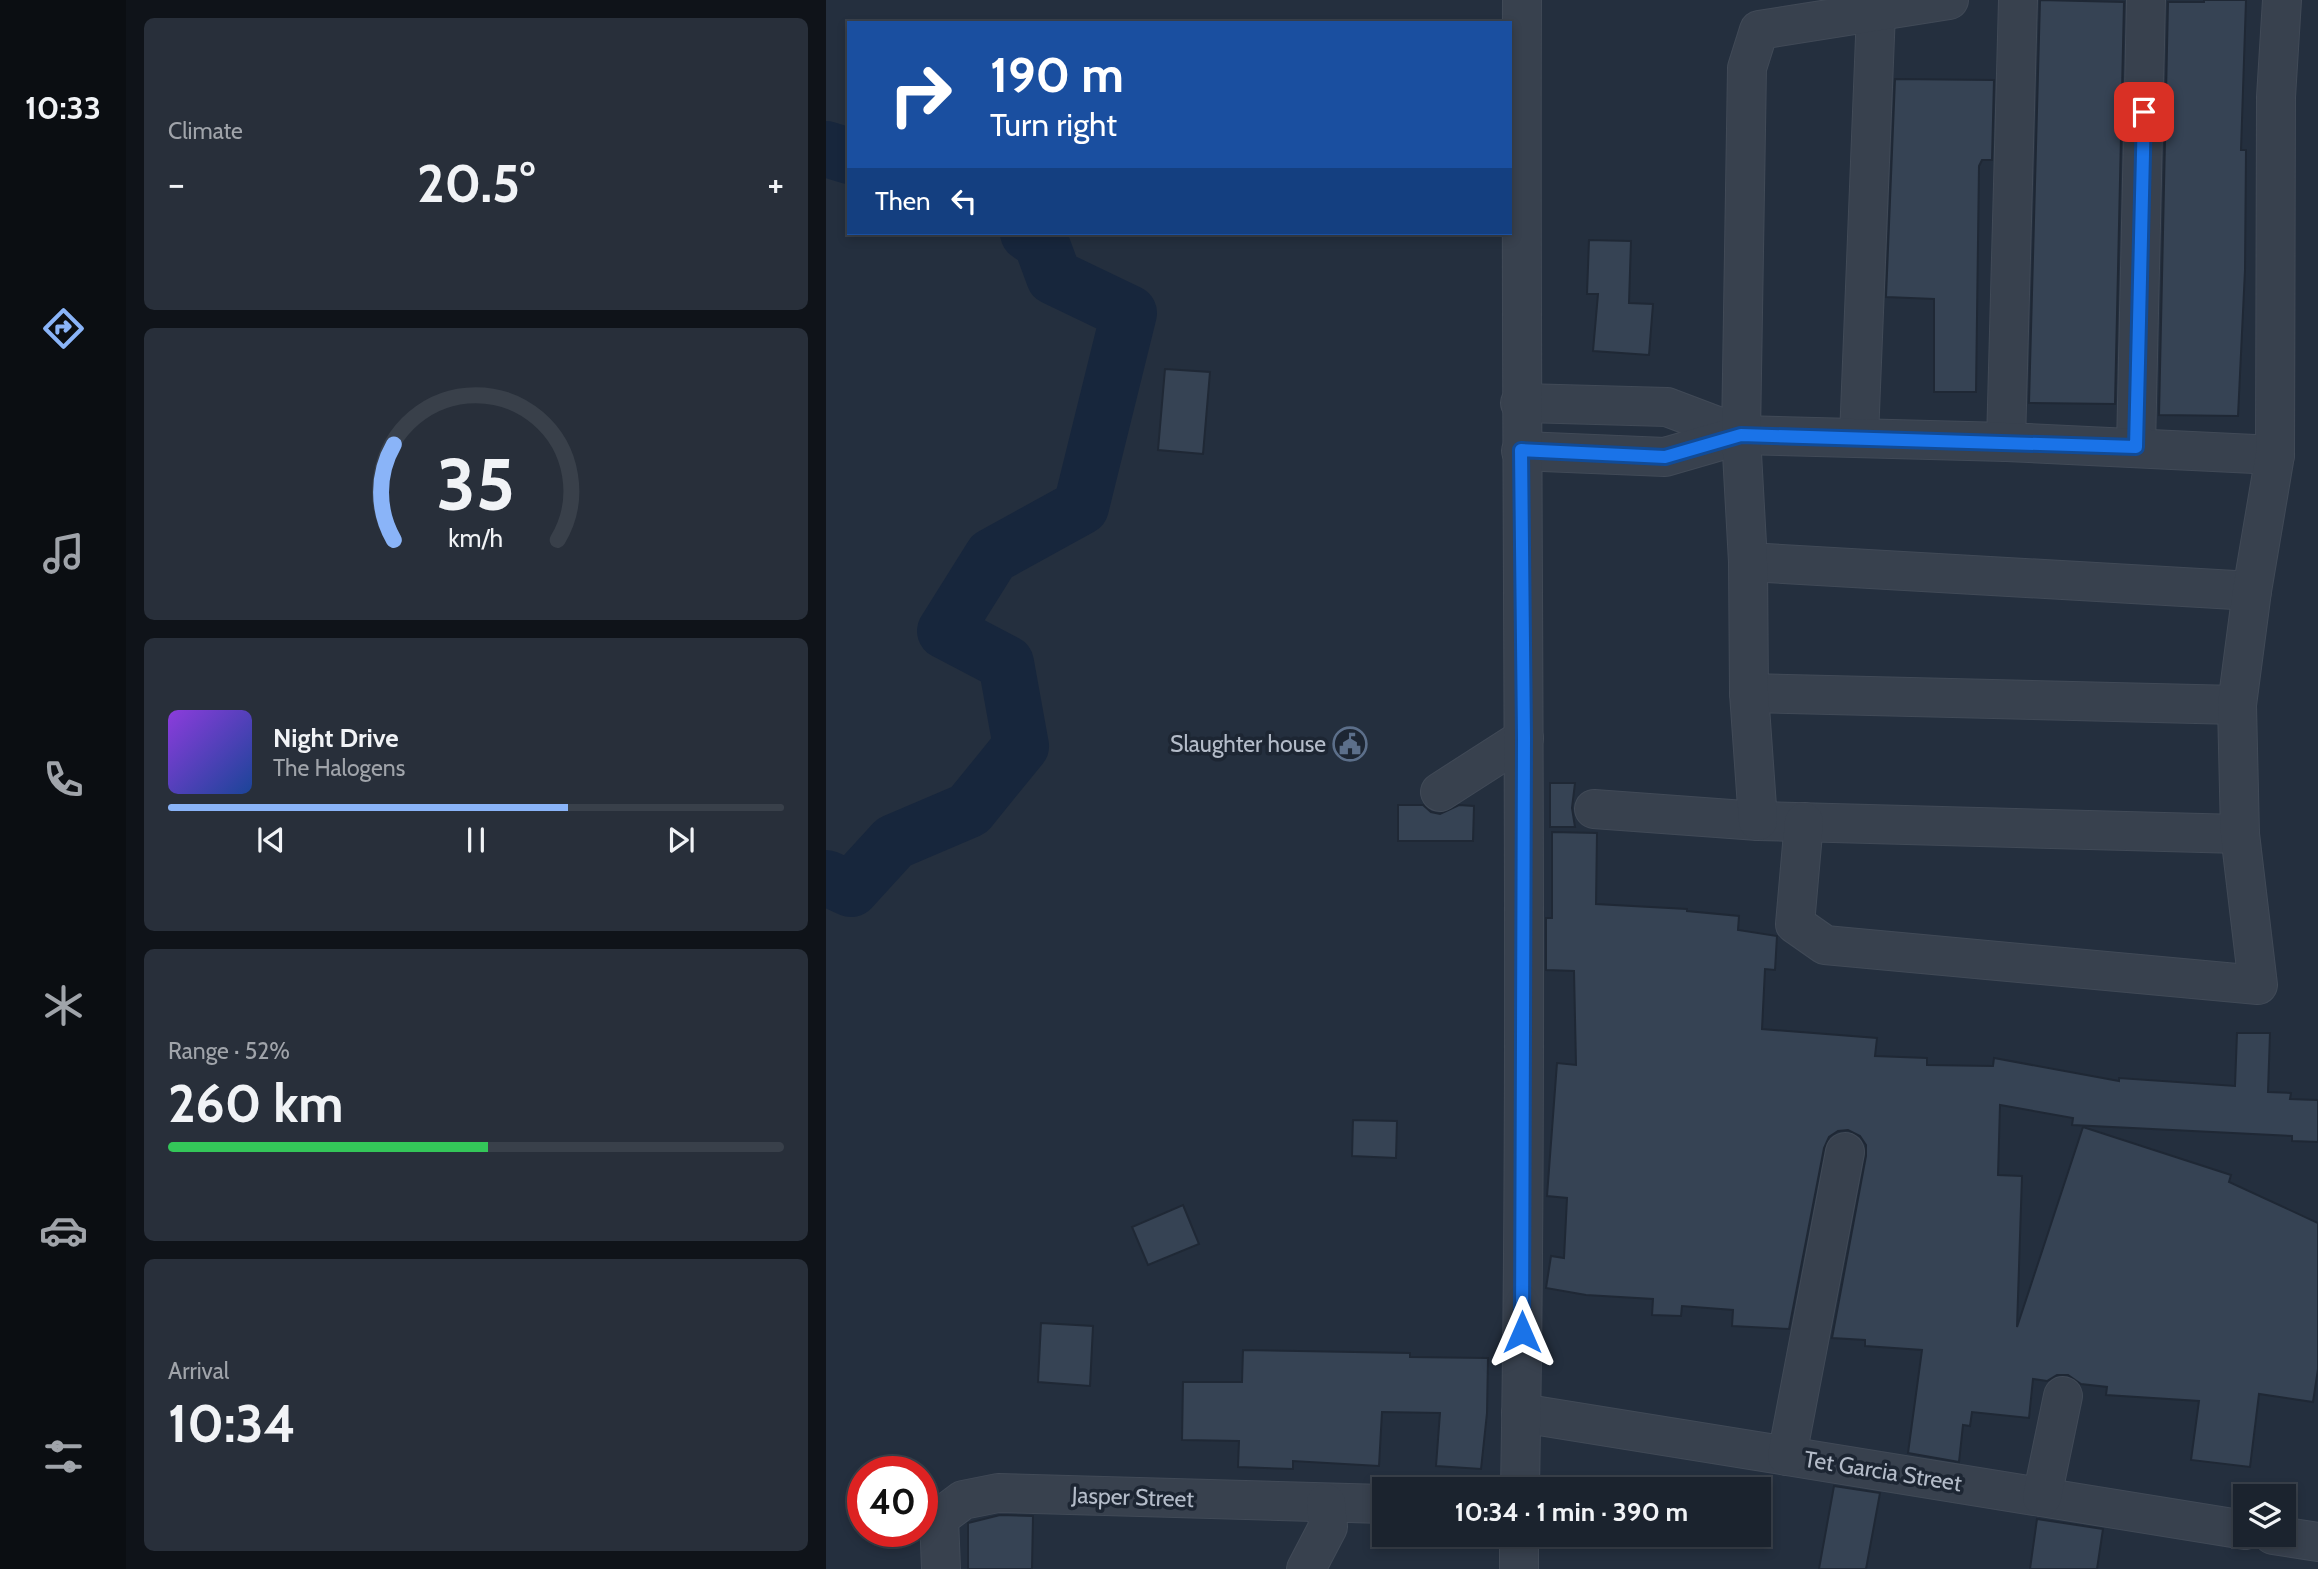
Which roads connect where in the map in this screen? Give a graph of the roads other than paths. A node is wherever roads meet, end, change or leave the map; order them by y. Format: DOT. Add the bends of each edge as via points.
graph roads {
  1 [pos="1522,0"];
  2 [pos="1949,0"];
  3 [pos="2018,0"];
  4 [pos="2146,0"];
  5 [pos="2282,0"];
  6 [pos="1876,12"];
  7 [pos="1520,404"];
  8 [pos="1741,435"];
  9 [pos="1859,437"];
  10 [pos="2006,442"];
  11 [pos="2136,447"];
  12 [pos="1521,450"];
  13 [pos="2275,455"];
  14 [pos="1748,562"];
  15 [pos="2252,591"];
  16 [pos="1749,693"];
  17 [pos="2237,705"];
  18 [pos="1524,738"];
  19 [pos="1440,792"];
  20 [pos="1594,809"];
  21 [pos="1758,821"];
  22 [pos="1804,822"];
  23 [pos="2240,834"];
  24 [pos="1845,1152"];
  25 [pos="2063,1396"];
  26 [pos="1521,1413"];
  27 [pos="1787,1456"];
  28 [pos="1520,1477"];
  29 [pos="2042,1497"];
  30 [pos="1326,1503"];
  31 [pos="1372,1504"];
  32 [pos="2233,1528"];
  33 [pos="2296,1539"];
  34 [pos="2318,1542"];
  35 [pos="1520,1547"];
  36 [pos="941,1569"];
  37 [pos="1306,1569"];
  38 [pos="1520,1569"];
  1 -- 7 [label="street"];
  2 -- 6 [label="street"];
  3 -- 10 [label="street"];
  4 -- 11 [label="street"];
  5 -- 13 [label="street" via="2276,97"];
  6 -- 8 [label="street" via="1759,30 1747,68"];
  6 -- 9 [label="street"];
  7 -- 8 [label="street" via="1667,407"];
  7 -- 12 [label="street"];
  8 -- 9 [label="street"];
  8 -- 12 [label="street" via="1665,457"];
  8 -- 14 [label="street"];
  9 -- 10 [label="street"];
  10 -- 11 [label="street"];
  11 -- 13 [label="street"];
  12 -- 18 [label="street"];
  13 -- 15 [label="street"];
  14 -- 15 [label="street"];
  14 -- 16 [label="street"];
  15 -- 17 [label="street"];
  16 -- 17 [label="street"];
  16 -- 21 [label="street"];
  17 -- 23 [label="street"];
  18 -- 19 [label="street"];
  18 -- 26 [label="street"];
  20 -- 21 [label="street"];
  21 -- 22 [label="street"];
  22 -- 23 [label="street"];
  22 -- 23 [label="street" via="1795,924 1825,945 2258,985"];
  24 -- 27 [label="street"];
  25 -- 29 [label="street"];
  26 -- 27 [label="street, Tet Garcia Street"];
  26 -- 28 [label="street"];
  27 -- 29 [label="street, Tet Garcia Street"];
  29 -- 32 [label="street, Tet Garcia Street"];
  30 -- 31 [label="street, Jasper Street"];
  30 -- 36 [label="street, Jasper Street" via="998,1493 963,1500 939,1518"];
  30 -- 37 [label="street" via="1328,1527"];
  33 -- 34 [label="street"];
  35 -- 38 [label="street"];
}
